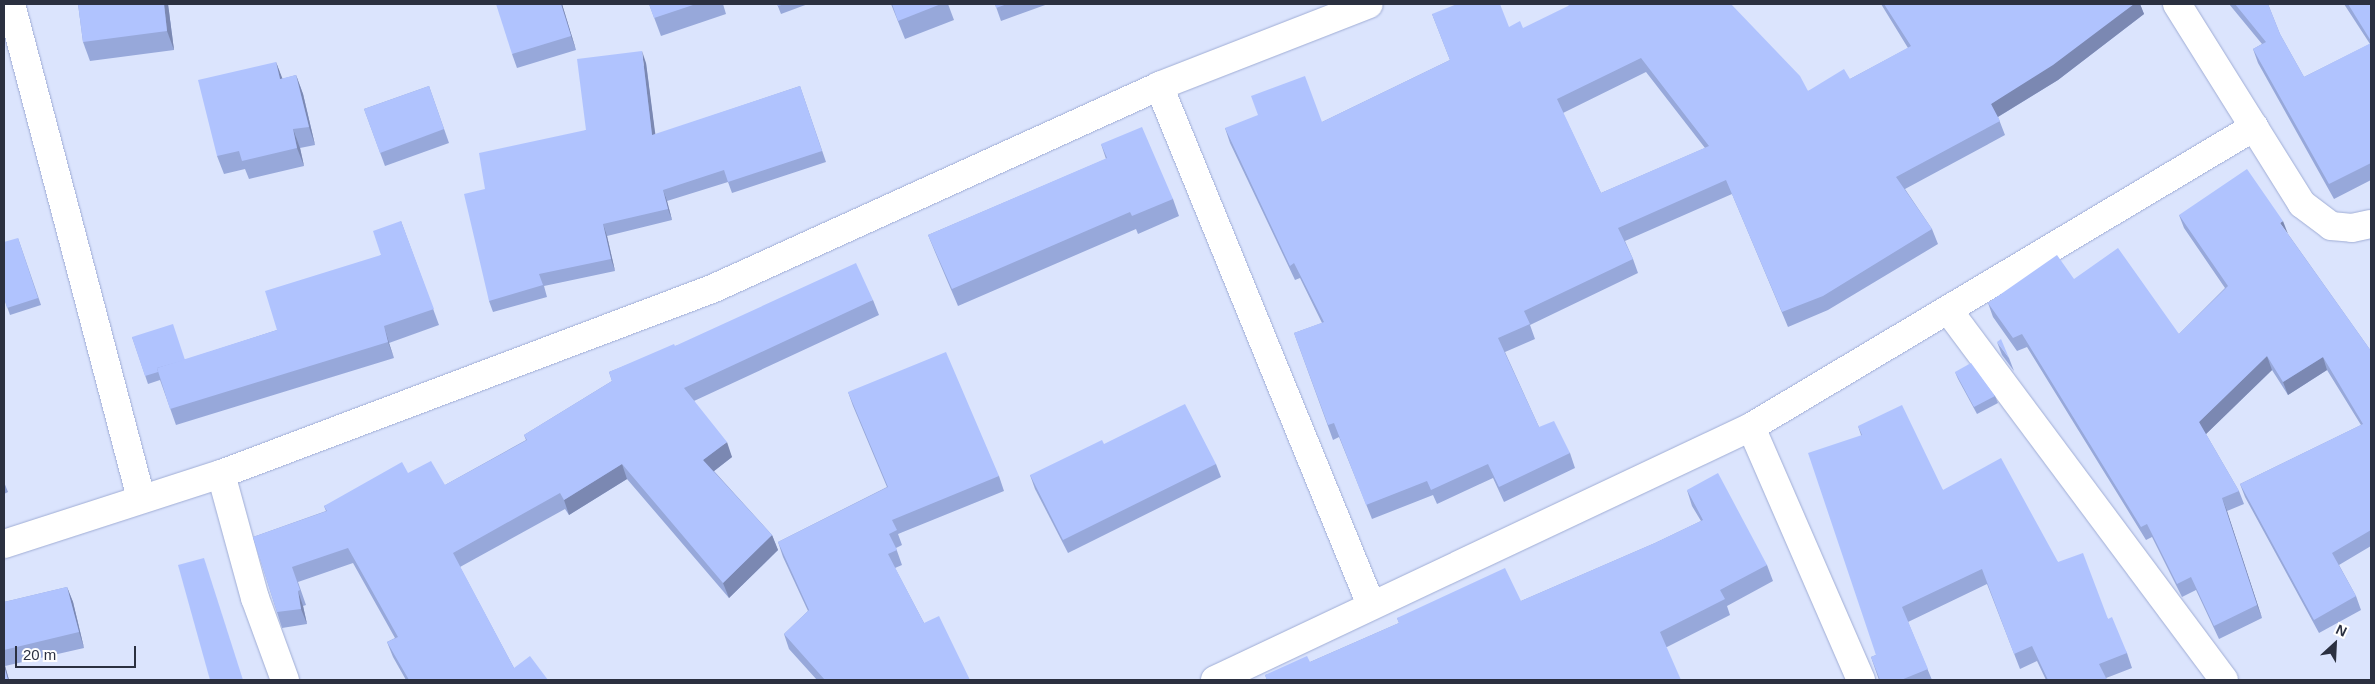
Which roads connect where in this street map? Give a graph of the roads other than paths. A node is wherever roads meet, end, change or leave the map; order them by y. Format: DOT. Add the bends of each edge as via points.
graph roads {
  1 [pos="1368,4"];
  2 [pos="2177,4"];
  3 [pos="9,11"];
  4 [pos="1159,86"];
  5 [pos="2254,127"];
  6 [pos="2371,224"];
  7 [pos="1949,311"];
  8 [pos="1751,427"];
  9 [pos="221,474"];
  10 [pos="141,498"];
  11 [pos="4,544"];
  12 [pos="1371,605"];
  13 [pos="285,680"];
  14 [pos="1215,680"];
  15 [pos="1861,680"];
  16 [pos="2224,680"];
  1 -- 4 [label="street"];
  2 -- 5 [label="street"];
  3 -- 10 [label="street"];
  4 -- 9 [label="street" via="712,289"];
  4 -- 12 [label="street"];
  5 -- 6 [label="street" via="2302,204 2316,217 2331,226 2352,228"];
  5 -- 7 [label="street"];
  7 -- 8 [label="street"];
  7 -- 16 [label="street"];
  8 -- 12 [label="street"];
  8 -- 15 [label="street"];
  9 -- 10 [label="street"];
  9 -- 13 [label="street" via="255,598"];
  10 -- 11 [label="street"];
  12 -- 14 [label="street"];
}
